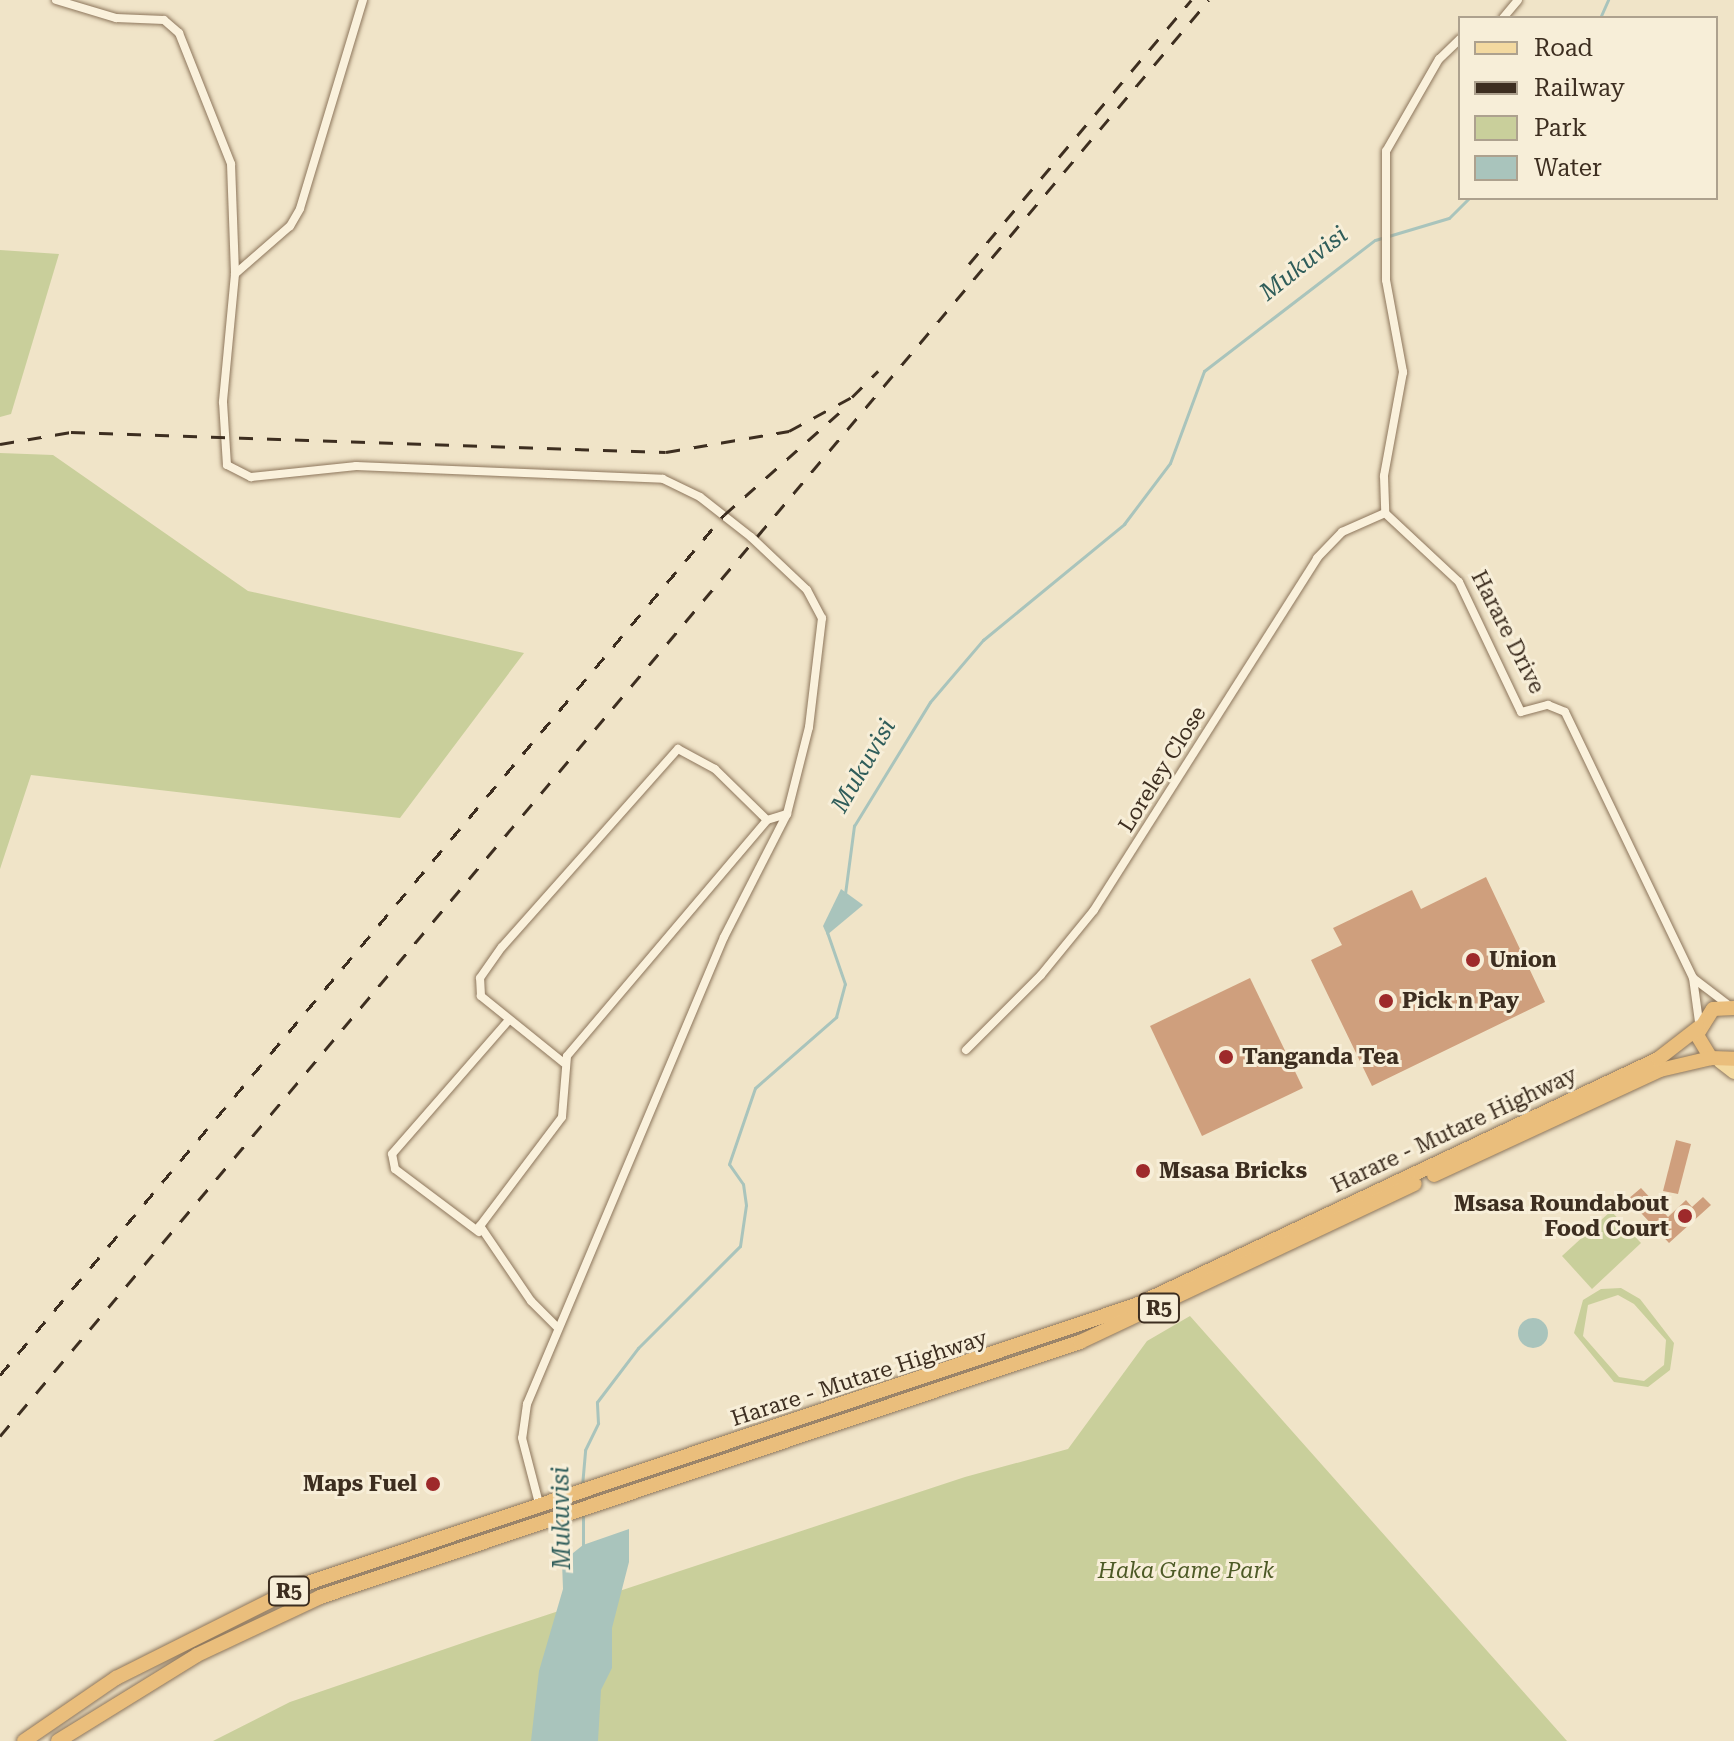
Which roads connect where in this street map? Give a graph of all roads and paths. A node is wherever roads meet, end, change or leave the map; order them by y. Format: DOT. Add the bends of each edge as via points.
graph roads {
  1 [pos="56,0"];
  2 [pos="363,0"];
  3 [pos="1518,0"];
  4 [pos="1505,16"];
  5 [pos="1458,41"];
  6 [pos="235,274"];
  7 [pos="1385,513"];
  8 [pos="787,814"];
  9 [pos="767,820"];
  10 [pos="1693,978"];
  11 [pos="1733,1007"];
  12 [pos="507,1022"];
  13 [pos="1698,1025"];
  14 [pos="966,1050"];
  15 [pos="1722,1059"];
  16 [pos="564,1063"];
  17 [pos="1734,1072"];
  18 [pos="479,1232"];
  19 [pos="558,1328"];
  20 [pos="541,1511"];
  21 [pos="24,1741"];
  22 [pos="58,1741"];
  1 -- 6 [label="street" via="116,18 164,20 179,33 231,164"];
  2 -- 6 [label="street" via="300,209 290,226"];
  3 -- 4 [label="street"];
  5 -- 7 [label="street" via="1439,59 1386,151 1385,253 1403,372 1386,465"];
  6 -- 8 [label="street" via="222,438 223,456 235,472 251,477 356,466 642,475 700,497 807,590 823,628 805,748"];
  7 -- 10 [label="street, Harare Drive" via="1459,582 1521,712 1548,705 1565,712"];
  7 -- 14 [label="street, Loreley Close" via="1342,532 1317,558 1094,910 1050,966"];
  8 -- 9 [label="street"];
  8 -- 19 [label="street" via="724,937"];
  9 -- 12 [label="street" via="715,769 684,749 673,752 484,971 481,996"];
  9 -- 16 [label="street"];
  10 -- 11 [label="street, Harare Drive"];
  10 -- 13 [label="street, Harare Drive"];
  11 -- 13 [label="highway, R5" via="1713,1009"];
  12 -- 16 [label="street"];
  12 -- 18 [label="street" via="392,1154 395,1169"];
  13 -- 15 [label="highway" via="1698,1042"];
  13 -- 20 [label="highway, Harare - Mutare Highway / R5" via="1658,1059 1136,1305 583,1492"];
  15 -- 17 [label="main road"];
  15 -- 20 [label="highway, Harare - Mutare Highway / R5" via="1660,1070 1080,1342 582,1509"];
  16 -- 18 [label="street" via="562,1117"];
  18 -- 19 [label="street"];
  19 -- 20 [label="street" via="521,1428"];
  20 -- 21 [label="highway, Harare - Mutare Highway / R5" via="302,1585 234,1615 116,1678"];
  20 -- 22 [label="highway, Harare - Mutare Highway / R5" via="282,1613 159,1676"];
}
